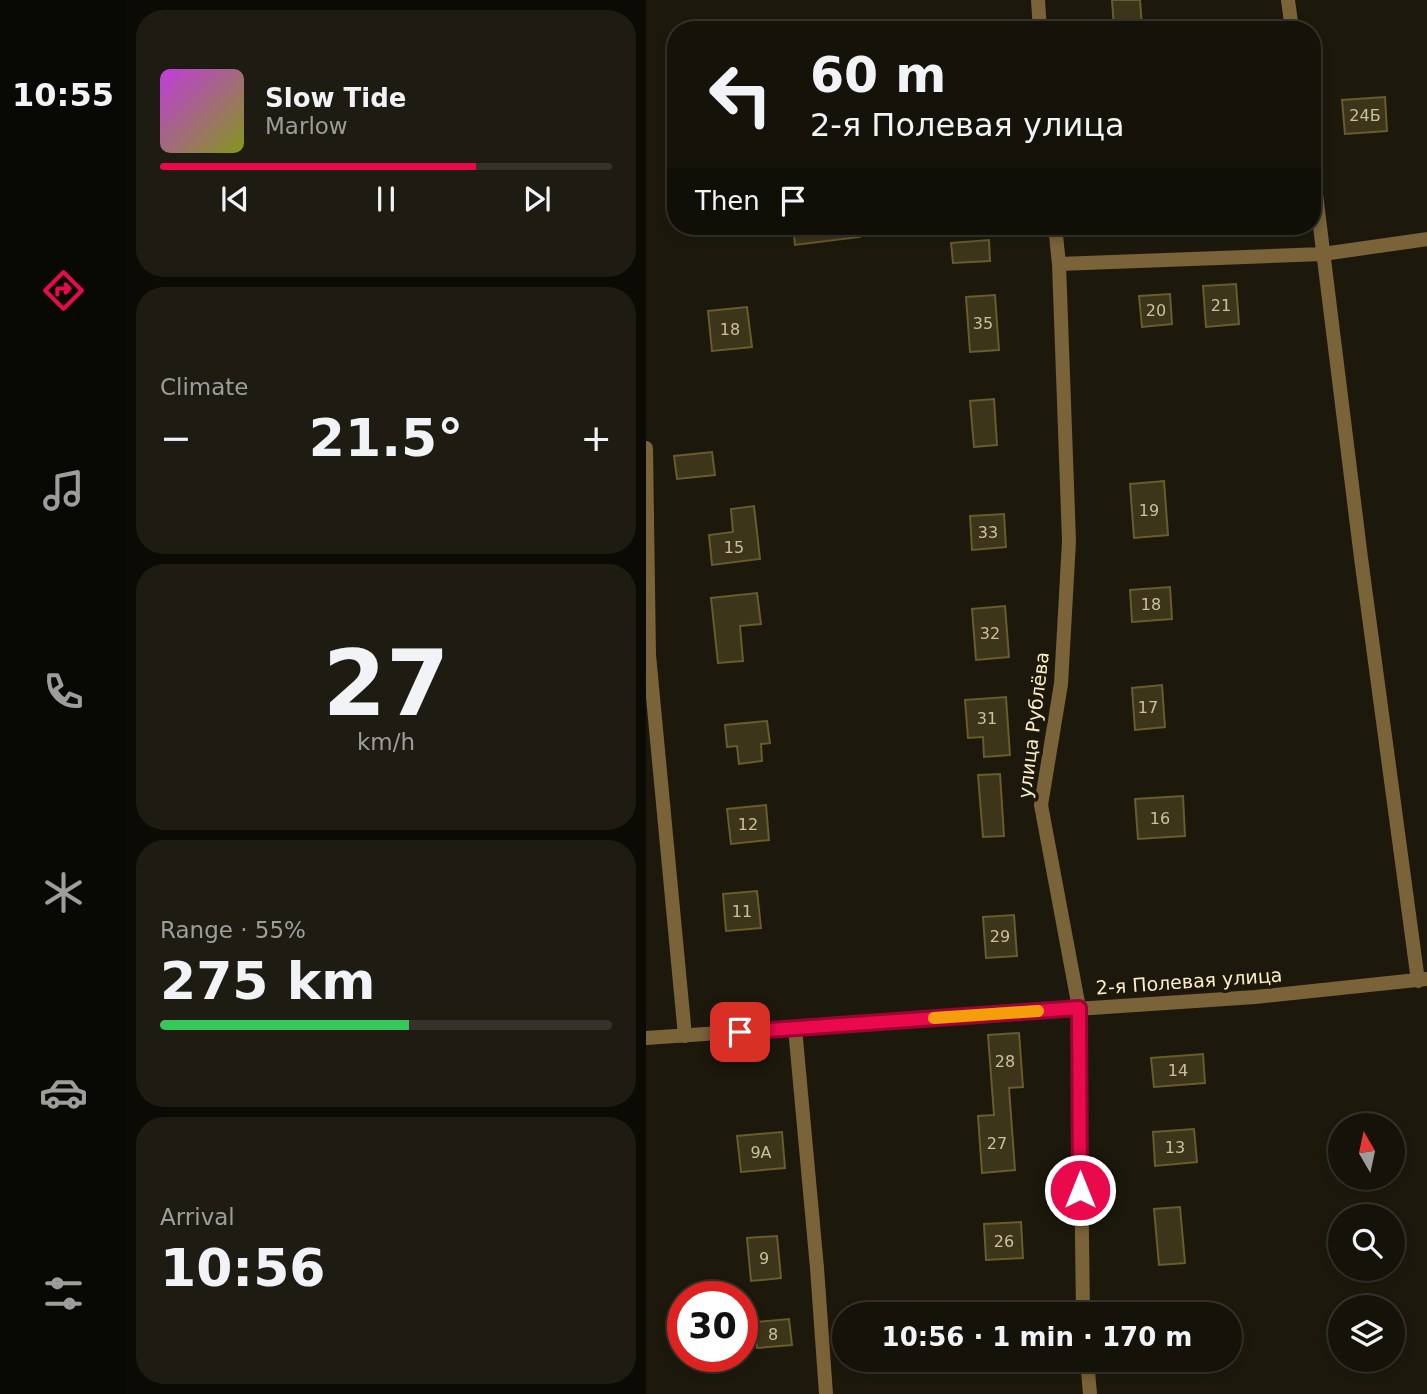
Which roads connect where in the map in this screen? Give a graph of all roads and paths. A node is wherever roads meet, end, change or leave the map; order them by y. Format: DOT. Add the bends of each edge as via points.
graph roads {
  1 [pos="1038,0"];
  2 [pos="1288,0"];
  3 [pos="1039,21"];
  4 [pos="1291,21"];
  5 [pos="1056,235"];
  6 [pos="1321,235"];
  7 [pos="1427,239"];
  8 [pos="1323,254"];
  9 [pos="1059,264"];
  10 [pos="646,448"];
  11 [pos="1422,980"];
  12 [pos="1079,1008"];
  13 [pos="795,1028"];
  14 [pos="685,1036"];
  15 [pos="646,1038"];
  16 [pos="1083,1302"];
  17 [pos="1087,1372"];
  18 [pos="826,1394"];
  19 [pos="1089,1394"];
  1 -- 3 [label="street"];
  2 -- 4 [label="street"];
  5 -- 9 [label="street, улица Рублёва"];
  6 -- 8 [label="street"];
  7 -- 8 [label="street"];
  8 -- 9 [label="street"];
  8 -- 11 [label="street"];
  9 -- 12 [label="street, улица Рублёва" via="1069,541 1061,684 1041,805"];
  10 -- 14 [label="street" via="649,655"];
  11 -- 12 [label="street, 2-я Полевая улица"];
  12 -- 13 [label="street, 2-я Полевая улица"];
  12 -- 16 [label="street, улица Рублёва"];
  13 -- 14 [label="street, 2-я Полевая улица"];
  13 -- 18 [label="street"];
  14 -- 15 [label="street, 2-я Полевая улица"];
  17 -- 19 [label="street"];
}
